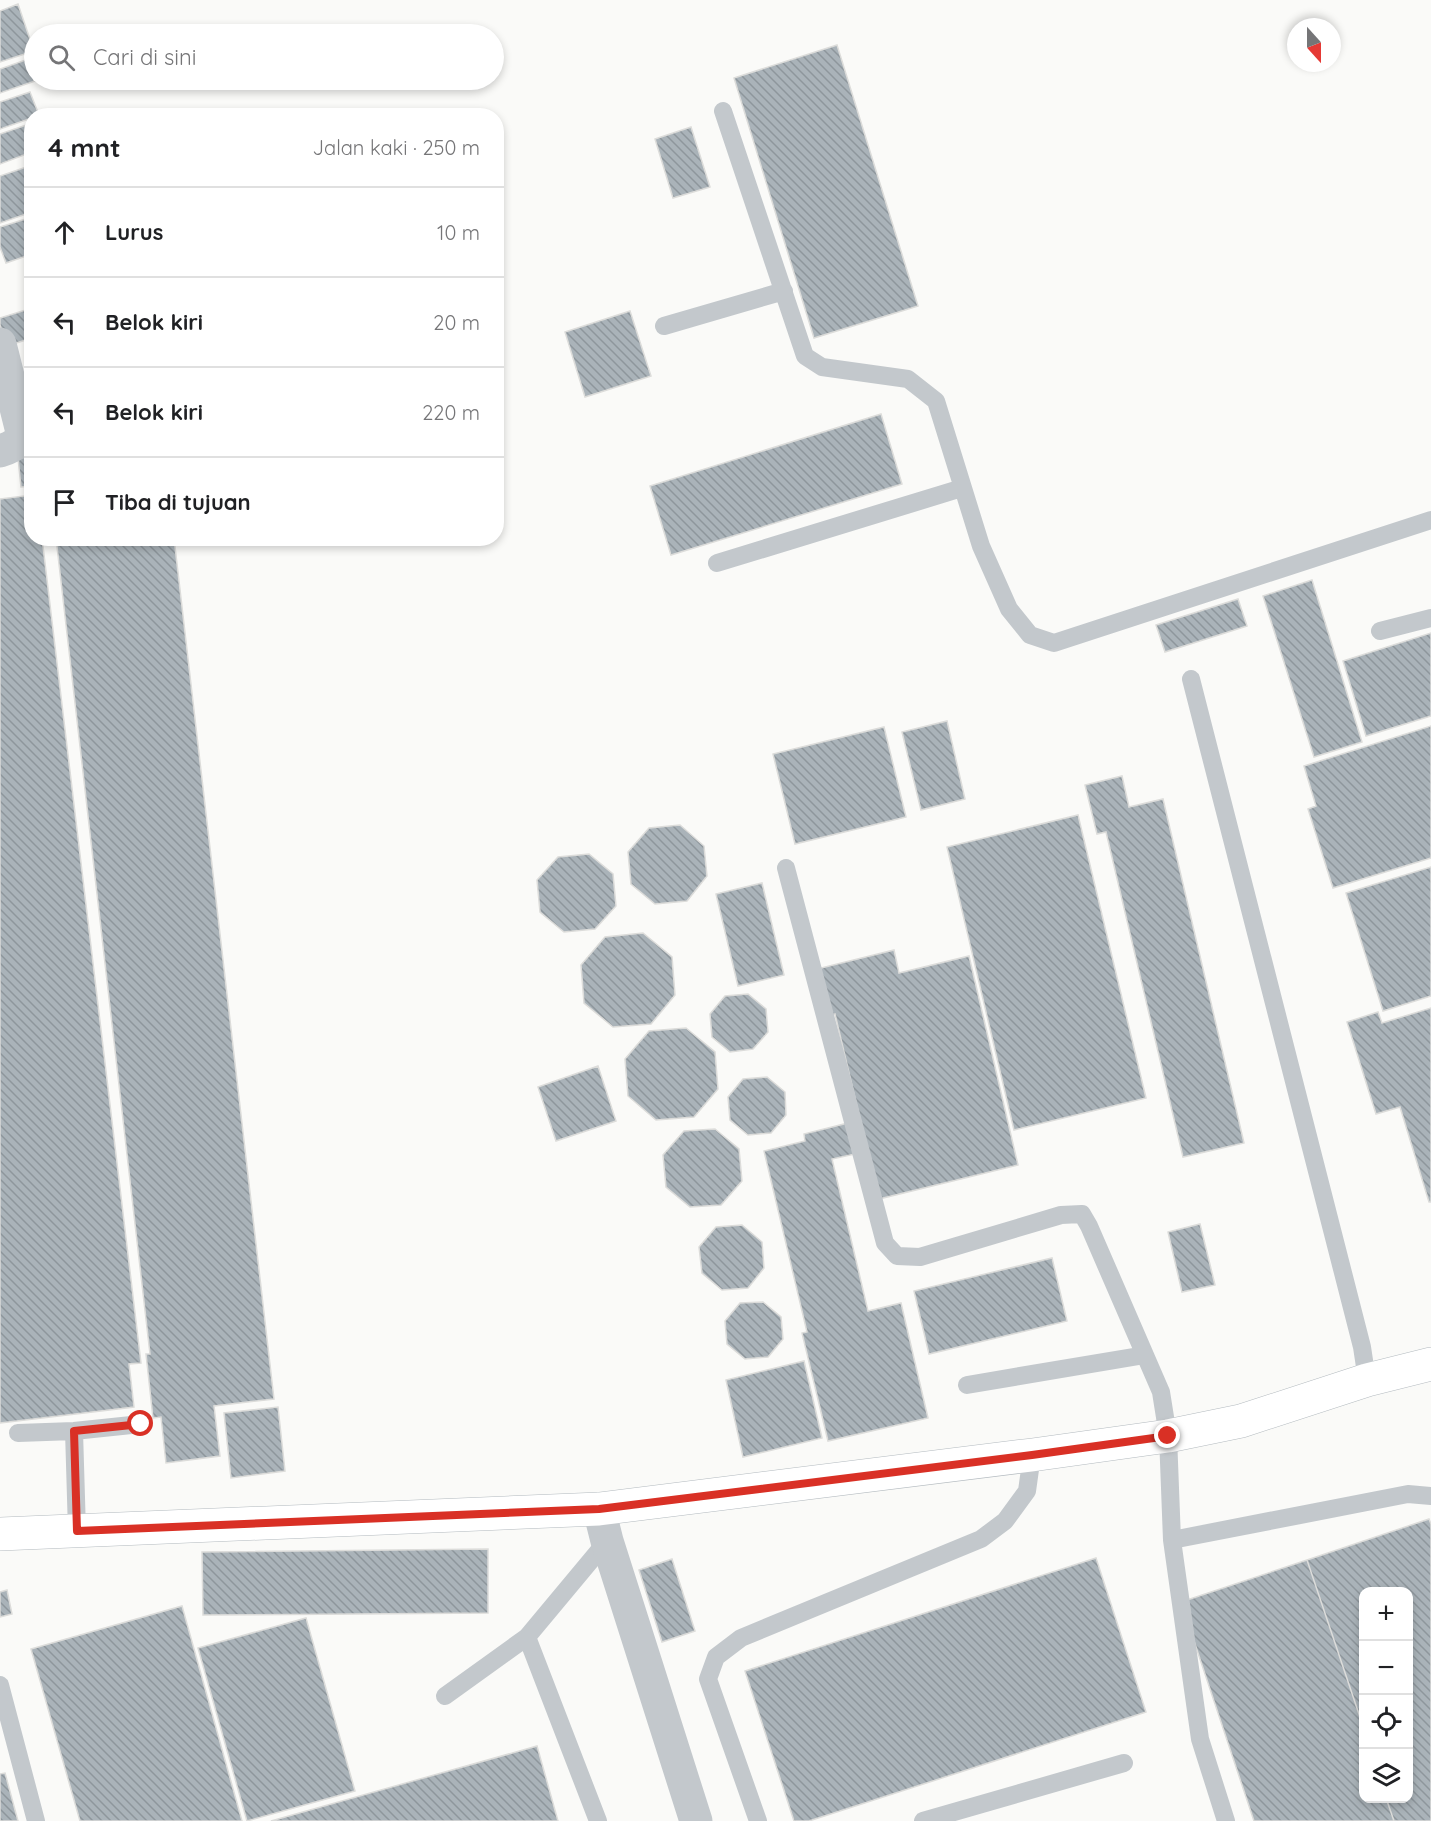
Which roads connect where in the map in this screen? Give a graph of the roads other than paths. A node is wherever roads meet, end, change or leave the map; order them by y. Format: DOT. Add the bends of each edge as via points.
graph roads {
  1 [pos="723,111"];
  2 [pos="784,291"];
  3 [pos="664,326"];
  4 [pos="0,344"];
  5 [pos="0,452"];
  6 [pos="962,488"];
  7 [pos="1431,520"];
  8 [pos="717,563"];
  9 [pos="1431,618"];
  10 [pos="1380,631"];
  11 [pos="1191,679"];
  12 [pos="786,868"];
  13 [pos="1145,1355"];
  14 [pos="1431,1364"];
  15 [pos="1367,1380"];
  16 [pos="967,1385"];
  17 [pos="141,1424"];
  18 [pos="74,1431"];
  19 [pos="18,1433"];
  20 [pos="1168,1436"];
  21 [pos="1032,1455"];
  22 [pos="1431,1496"];
  23 [pos="599,1509"];
  24 [pos="77,1531"];
  25 [pos="0,1534"];
  26 [pos="1172,1540"];
  27 [pos="607,1541"];
  28 [pos="527,1637"];
  29 [pos="0,1685"];
  30 [pos="445,1696"];
  31 [pos="1124,1763"];
  32 [pos="36,1821"];
  33 [pos="598,1821"];
  34 [pos="696,1821"];
  35 [pos="758,1821"];
  36 [pos="923,1821"];
  37 [pos="1226,1821"];
  1 -- 2 [label="lane"];
  2 -- 3 [label="lane"];
  2 -- 6 [label="lane" via="805,356 822,367 908,379 936,401"];
  4 -- 5 [label="street" via="22,432 18,443"];
  6 -- 7 [label="lane" via="981,546 1009,609 1030,635 1054,643"];
  6 -- 8 [label="lane"];
  9 -- 10 [label="lane"];
  11 -- 15 [label="lane" via="1362,1347"];
  12 -- 13 [label="lane" via="885,1243 897,1256 920,1257 1061,1215 1082,1214"];
  13 -- 16 [label="lane"];
  13 -- 20 [label="lane" via="1161,1392"];
  14 -- 15 [label="street"];
  15 -- 20 [label="street" via="1240,1421"];
  17 -- 18 [label="lane"];
  18 -- 19 [label="lane"];
  18 -- 24 [label="lane"];
  20 -- 21 [label="street"];
  20 -- 26 [label="lane"];
  21 -- 23 [label="street"];
  21 -- 35 [label="lane" via="1027,1491 1005,1521 981,1539 741,1638 716,1657 708,1678"];
  22 -- 26 [label="lane" via="1408,1494"];
  23 -- 24 [label="street"];
  23 -- 27 [label="street"];
  24 -- 25 [label="street"];
  26 -- 37 [label="lane" via="1200,1739"];
  27 -- 28 [label="lane"];
  27 -- 34 [label="street"];
  28 -- 30 [label="lane"];
  28 -- 33 [label="lane"];
  29 -- 32 [label="lane"];
  31 -- 36 [label="lane"];
}
